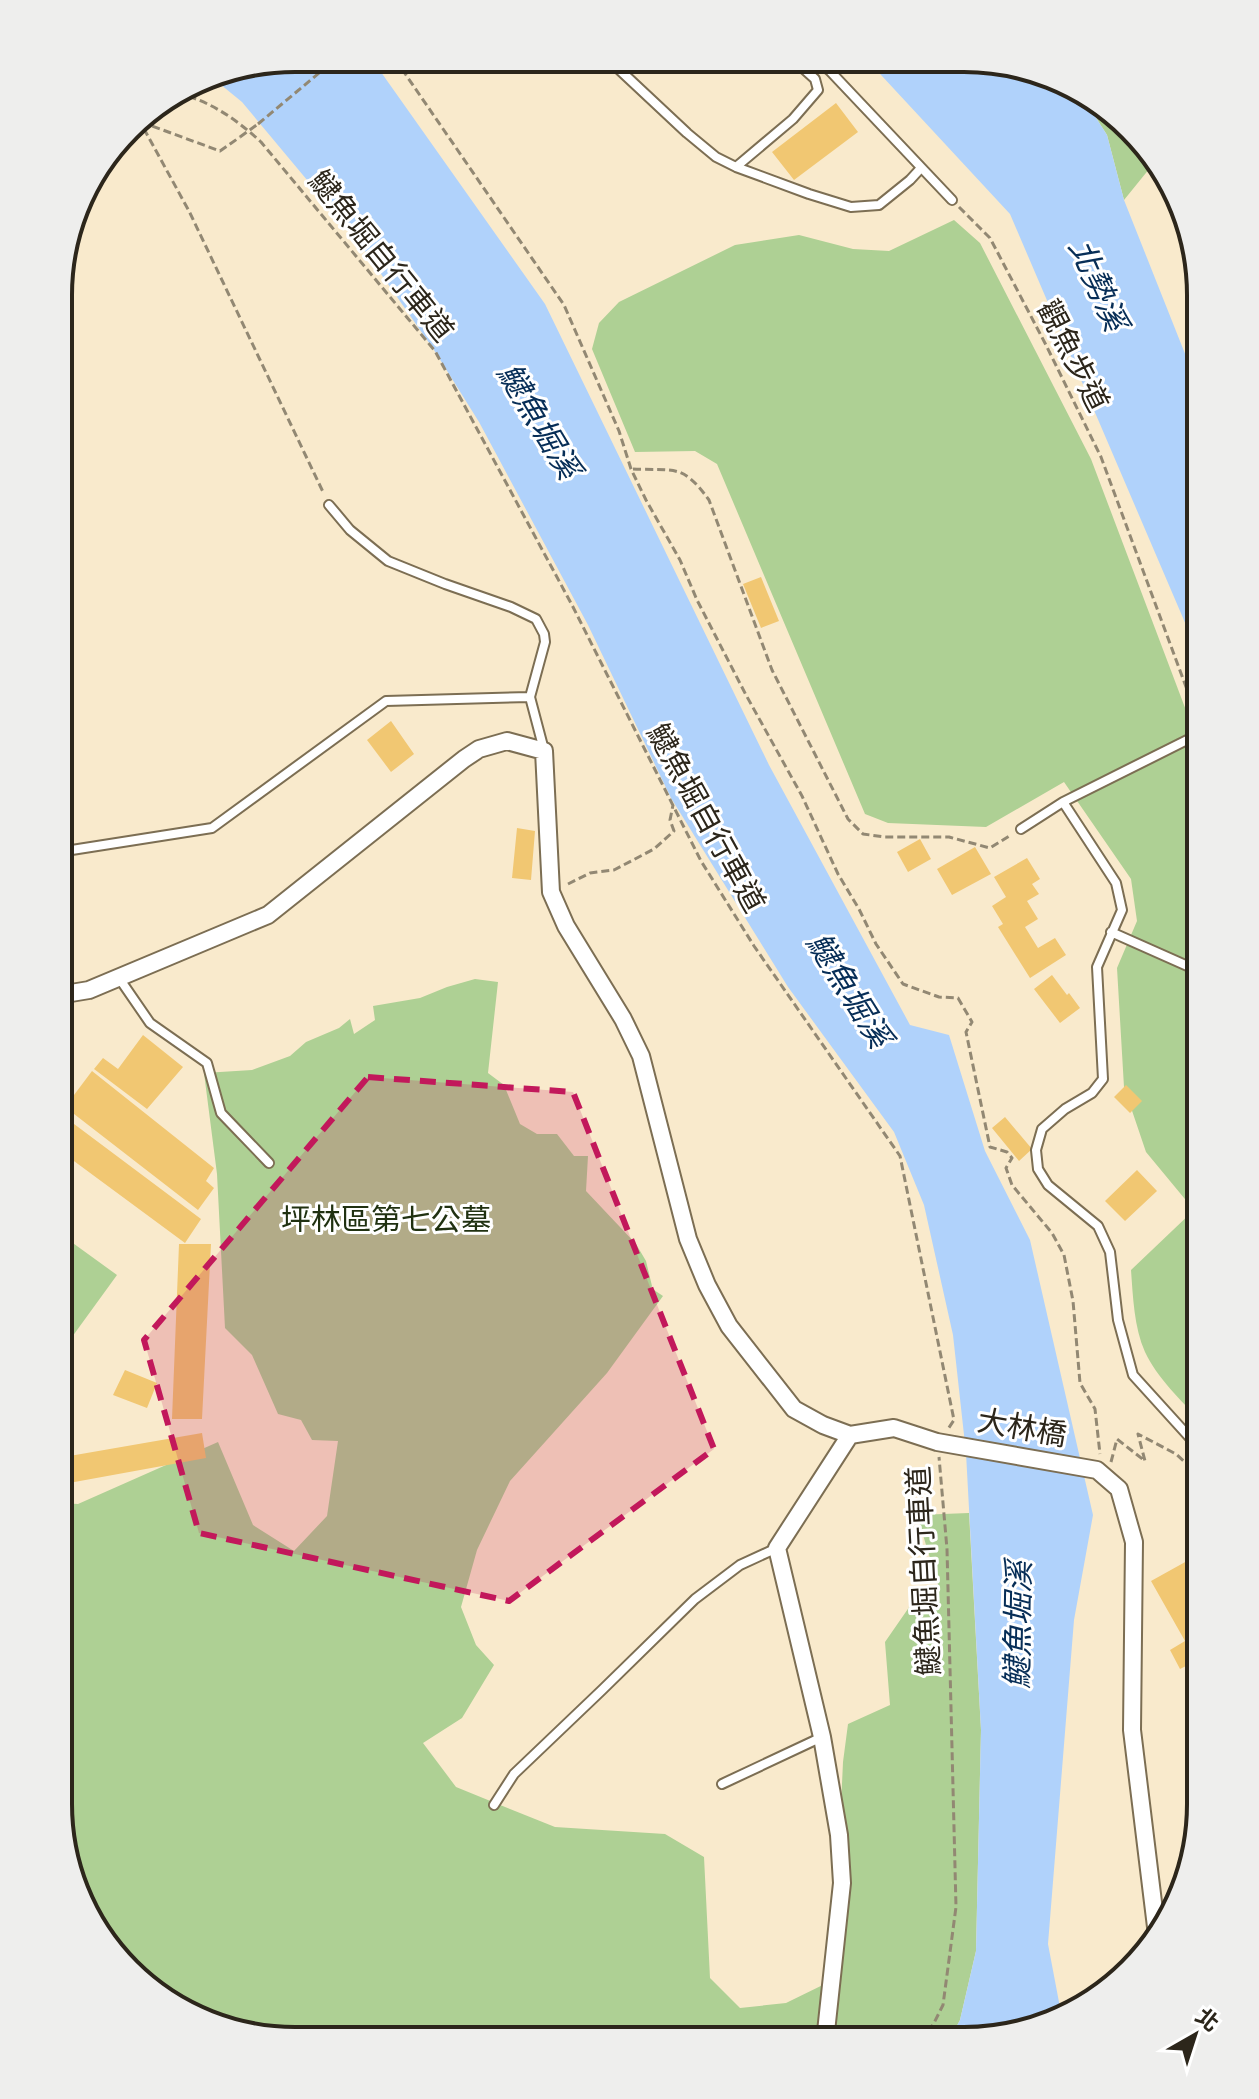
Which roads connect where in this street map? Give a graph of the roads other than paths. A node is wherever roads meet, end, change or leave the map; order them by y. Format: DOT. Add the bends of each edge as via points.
graph roads {
  1 [pos="622,72"];
  2 [pos="807,72"];
  3 [pos="829,72"];
  4 [pos="736,167"];
  5 [pos="921,168"];
  6 [pos="952,200"];
  7 [pos="329,505"];
  8 [pos="530,697"];
  9 [pos="1187,740"];
  10 [pos="544,751"];
  11 [pos="1063,802"];
  12 [pos="1021,829"];
  13 [pos="72,850"];
  14 [pos="1111,932"];
  15 [pos="1187,966"];
  16 [pos="119,977"];
  17 [pos="72,993"];
  18 [pos="269,1163"];
  19 [pos="850,1435"];
  20 [pos="1187,1435"];
  21 [pos="777,1548"];
  22 [pos="822,1737"];
  23 [pos="722,1784"];
  24 [pos="494,1805"];
  25 [pos="1155,1918"];
  26 [pos="827,2027"];
  1 -- 4 [label="lane" via="687,133"];
  2 -- 4 [label="lane" via="818,90 793,119"];
  3 -- 5 [label="lane"];
  4 -- 5 [label="lane" via="851,207 879,205"];
  5 -- 6 [label="lane"];
  7 -- 8 [label="lane" via="388,561 536,619 545,642"];
  8 -- 10 [label="lane"];
  8 -- 13 [label="lane" via="386,701 212,828"];
  9 -- 11 [label="lane"];
  10 -- 16 [label="street" via="507,741 479,749 268,915"];
  10 -- 19 [label="street" via="551,892 641,1056 688,1239 707,1285 729,1326 794,1409"];
  11 -- 12 [label="lane"];
  11 -- 14 [label="lane" via="1116,883 1122,910"];
  14 -- 15 [label="lane"];
  14 -- 20 [label="lane" via="1097,967 1103,1079 1042,1129 1038,1169 1048,1185 1098,1226 1110,1252 1118,1320 1133,1375"];
  16 -- 17 [label="street"];
  16 -- 18 [label="lane" via="150,1023 207,1063 221,1113"];
  19 -- 21 [label="street"];
  19 -- 25 [label="street, 大林橋" via="894,1428 937,1442 1102,1474 1119,1489 1134,1542 1132,1730"];
  21 -- 22 [label="street"];
  21 -- 24 [label="lane" via="740,1565 695,1599 514,1774"];
  22 -- 23 [label="lane"];
  22 -- 26 [label="street" via="842,1883"];
}
